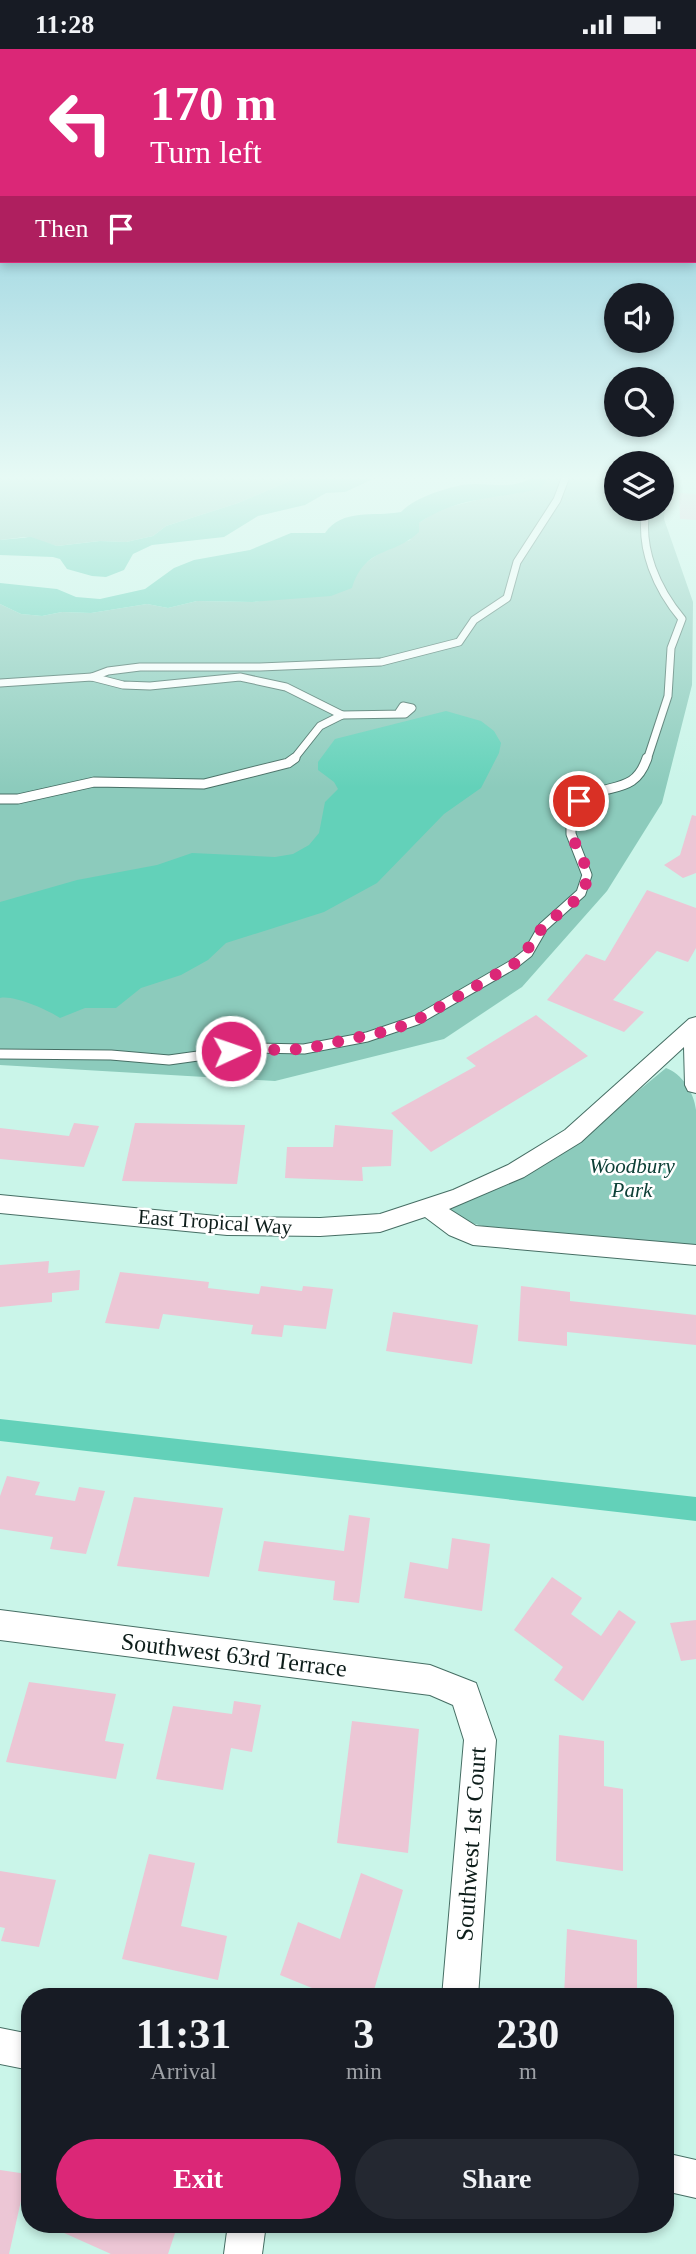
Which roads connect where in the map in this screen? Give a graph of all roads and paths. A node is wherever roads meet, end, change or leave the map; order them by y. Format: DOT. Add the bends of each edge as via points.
graph roads {
  1 [pos="513,582"];
  2 [pos="658,582"];
  3 [pos="92,677"];
  4 [pos="0,683"];
  5 [pos="399,712"];
  6 [pos="342,715"];
  7 [pos="0,799"];
  8 [pos="695,1025"];
  9 [pos="0,1054"];
  10 [pos="696,1086"];
  11 [pos="0,1204"];
  12 [pos="428,1207"];
  13 [pos="696,1255"];
  14 [pos="0,1625"];
  15 [pos="465,1694"];
  16 [pos="461,1988"];
  17 [pos="0,2046"];
  18 [pos="21,2050"];
  19 [pos="674,2174"];
  20 [pos="696,2179"];
  21 [pos="246,2233"];
  22 [pos="243,2254"];
  1 -- 3 [label="lane" via="507,597 474,620 459,642 381,662 139,667"];
  2 -- 9 [label="lane" via="665,600 682,619 671,648 668,696 642,773 624,786 587,796 571,809 571,834 585,866 586,884 574,901 543,927 528,953 417,1020 368,1037 304,1049 256,1048 169,1061 111,1055"];
  3 -- 4 [label="lane"];
  3 -- 6 [label="lane" via="138,686 223,677 253,679 286,687"];
  5 -- 6 [label="lane"];
  6 -- 7 [label="lane" via="320,726 293,760 267,770 195,785 94,782"];
  8 -- 10 [label="street, East Tropical Way"];
  8 -- 12 [label="street, East Tropical Way" via="572,1136 516,1171"];
  11 -- 12 [label="street, East Tropical Way" via="228,1226 320,1227 380,1223"];
  12 -- 13 [label="street" via="473,1235"];
  14 -- 15 [label="street, Southwest 63rd Terrace" via="430,1680"];
  15 -- 16 [label="street, Southwest 1st Court" via="480,1739"];
  17 -- 18 [label="street"];
  19 -- 20 [label="street"];
  21 -- 22 [label="street"];
}
